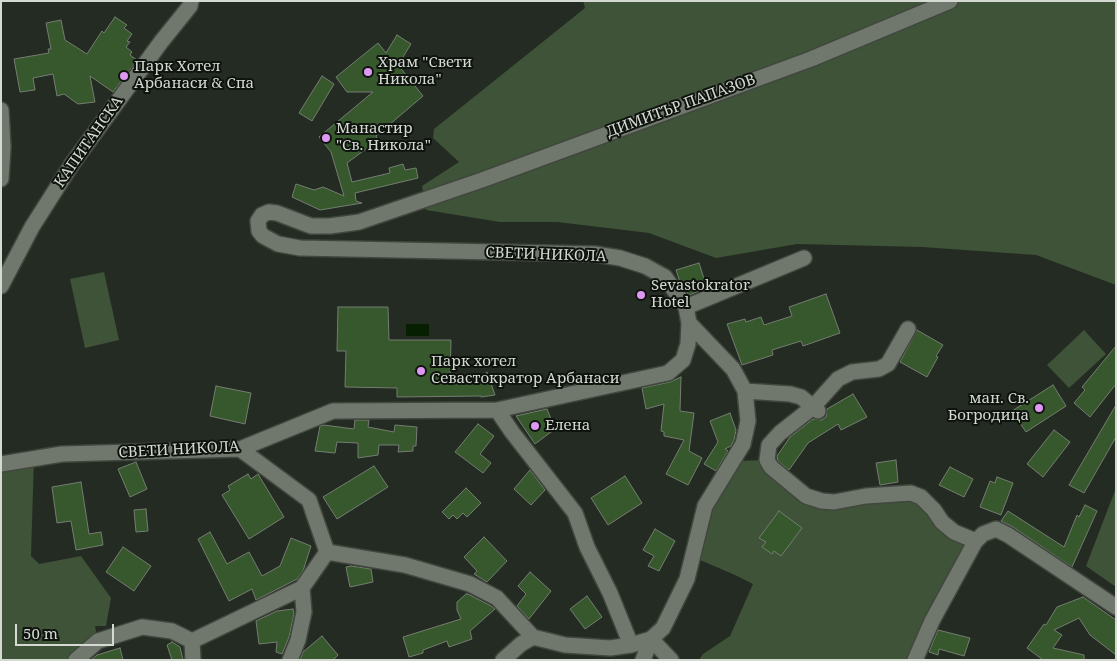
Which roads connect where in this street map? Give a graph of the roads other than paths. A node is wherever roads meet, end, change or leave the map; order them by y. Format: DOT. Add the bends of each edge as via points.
graph roads {
  1 [pos="950,1"];
  2 [pos="194,3"];
  3 [pos="1,110"];
  4 [pos="1,179"];
  5 [pos="410,204"];
  6 [pos="804,258"];
  7 [pos="1,286"];
  8 [pos="686,307"];
  9 [pos="689,323"];
  10 [pos="908,328"];
  11 [pos="745,391"];
  12 [pos="816,409"];
  13 [pos="497,410"];
  14 [pos="240,450"];
  15 [pos="1,464"];
  16 [pos="976,541"];
  17 [pos="327,552"];
  18 [pos="302,588"];
  19 [pos="1116,607"];
  20 [pos="533,637"];
  21 [pos="651,639"];
  22 [pos="192,641"];
  23 [pos="632,645"];
  24 [pos="76,660"];
  25 [pos="193,660"];
  26 [pos="290,660"];
  27 [pos="503,660"];
  28 [pos="643,660"];
  29 [pos="671,660"];
  30 [pos="915,660"];
  1 -- 5 [label="street, ДИМИТЪР ПАПАЗОВ" via="811,59"];
  2 -- 7 [label="street, КАПИТАНСКА" via="160,42 72,164 32,227"];
  3 -- 4 [label="street"];
  5 -- 8 [label="street, СВЕТИ НИКОЛА" via="359,222 330,226 311,226 269,212 260,218 258,228 263,236 278,244 300,248 595,254 620,258 665,277"];
  6 -- 8 [label="street"];
  8 -- 9 [label="street, СВЕТИ НИКОЛА"];
  9 -- 11 [label="street" via="734,369"];
  9 -- 13 [label="street, СВЕТИ НИКОЛА" via="683,360 668,373"];
  10 -- 12 [label="street" via="888,364 879,369 852,372 838,379"];
  11 -- 12 [label="street" via="790,394 801,397"];
  11 -- 21 [label="street" via="748,422 743,444 705,506 687,578 663,628"];
  12 -- 16 [label="street" via="780,433 769,445 768,460 778,473 806,496 822,501 911,492 921,497 954,532"];
  13 -- 14 [label="street, СВЕТИ НИКОЛА" via="333,411"];
  13 -- 23 [label="street" via="575,513"];
  14 -- 15 [label="street, СВЕТИ НИКОЛА" via="62,454"];
  14 -- 17 [label="street" via="309,500"];
  16 -- 19 [label="street" via="996,529"];
  16 -- 30 [label="street" via="932,621"];
  17 -- 18 [label="street"];
  17 -- 20 [label="street" via="405,566 470,584 496,598"];
  18 -- 22 [label="street"];
  18 -- 26 [label="street" via="304,612"];
  20 -- 23 [label="street" via="565,645 610,648"];
  20 -- 27 [label="street"];
  21 -- 23 [label="street"];
  21 -- 28 [label="street"];
  21 -- 29 [label="street"];
  22 -- 24 [label="street" via="172,631 142,627 98,641"];
  22 -- 25 [label="street"];
}
